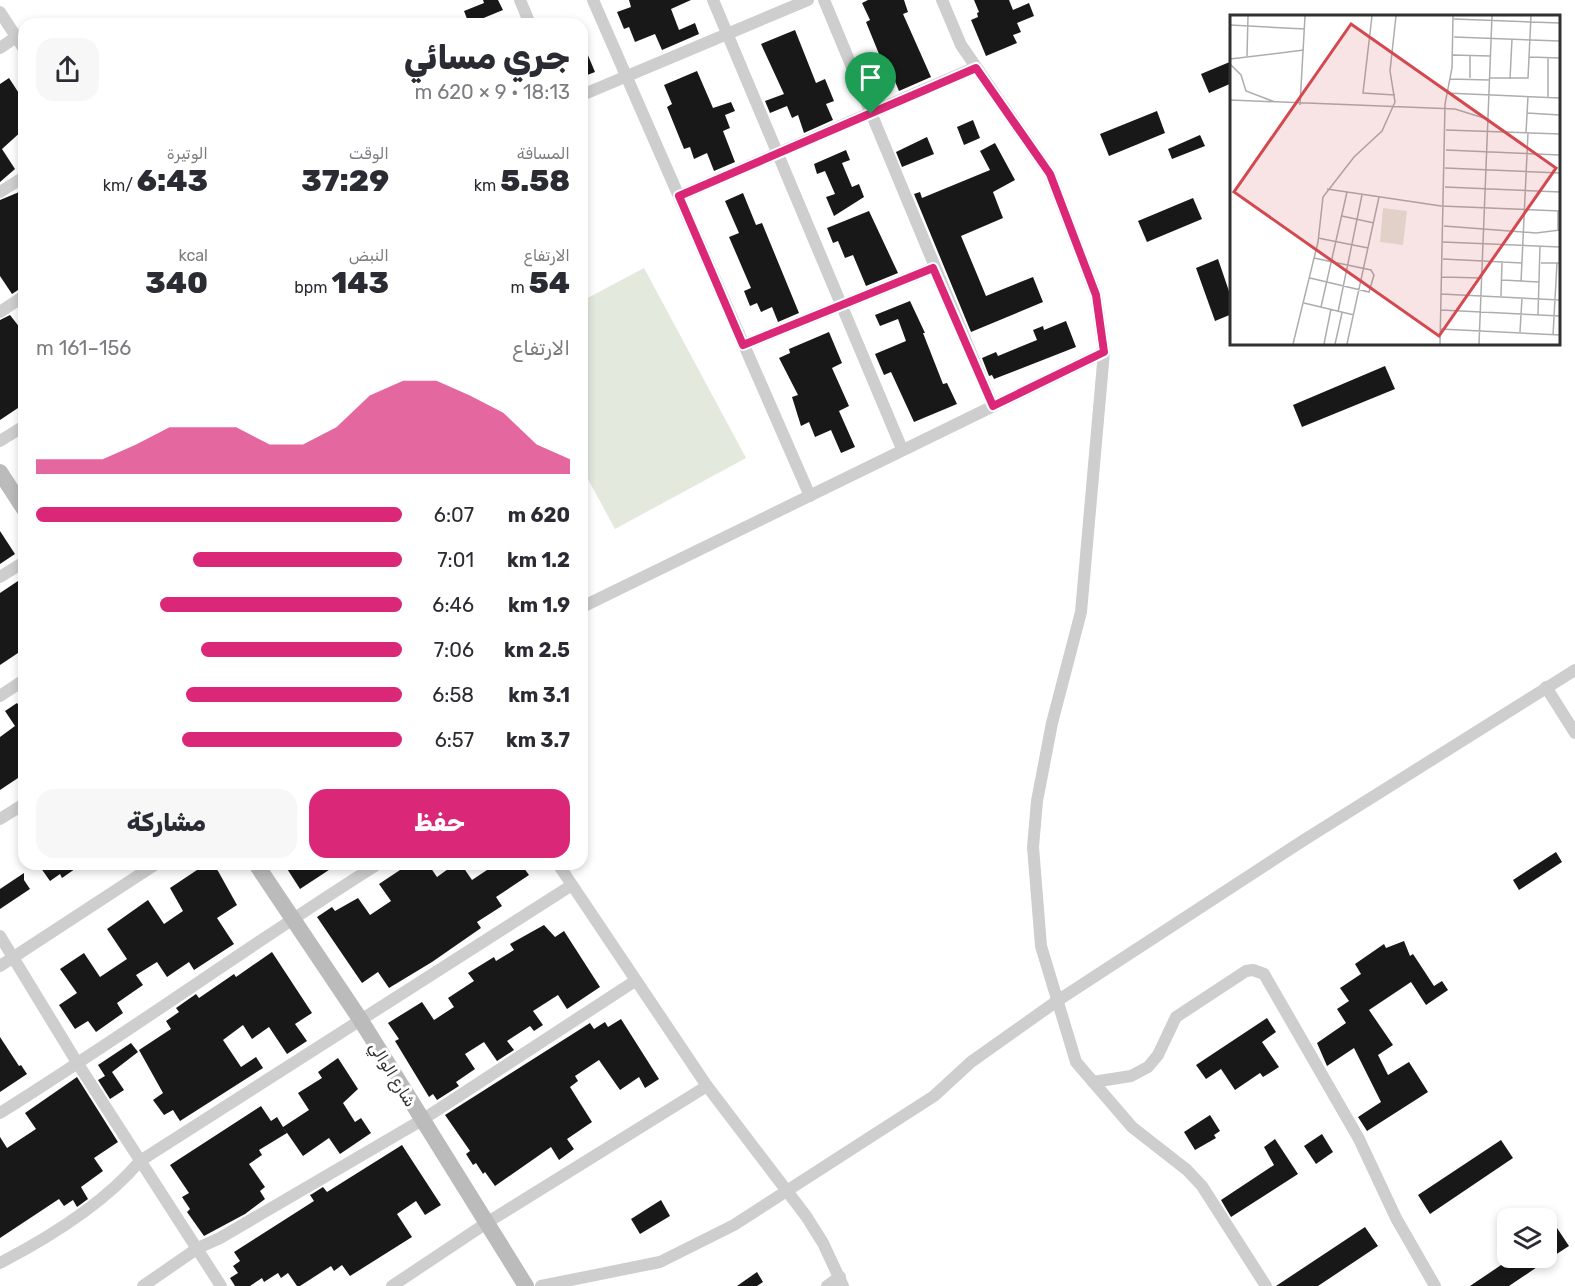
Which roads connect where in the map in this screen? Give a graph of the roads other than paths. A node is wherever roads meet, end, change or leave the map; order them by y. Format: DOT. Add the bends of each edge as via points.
graph roads {
  1 [pos="520,0"];
  2 [pos="593,0"];
  3 [pos="713,0"];
  4 [pos="808,0"];
  5 [pos="824,0"];
  6 [pos="942,0"];
  7 [pos="0,12"];
  8 [pos="528,18"];
  9 [pos="727,32"];
  10 [pos="16,38"];
  11 [pos="18,41"];
  12 [pos="0,48"];
  13 [pos="976,68"];
  14 [pos="626,75"];
  15 [pos="588,91"];
  16 [pos="871,114"];
  17 [pos="778,153"];
  18 [pos="18,181"];
  19 [pos="0,192"];
  20 [pos="679,196"];
  21 [pos="933,268"];
  22 [pos="18,300"];
  23 [pos="841,305"];
  24 [pos="0,312"];
  25 [pos="743,345"];
  26 [pos="1104,352"];
  27 [pos="993,406"];
  28 [pos="18,430"];
  29 [pos="0,441"];
  30 [pos="902,449"];
  31 [pos="0,472"];
  32 [pos="810,495"];
  33 [pos="18,500"];
  34 [pos="18,566"];
  35 [pos="0,577"];
  36 [pos="588,604"];
  37 [pos="1575,670"];
  38 [pos="18,684"];
  39 [pos="1546,687"];
  40 [pos="0,696"];
  41 [pos="1575,733"];
  42 [pos="18,808"];
  43 [pos="0,819"];
  44 [pos="147,870"];
  45 [pos="260,870"];
  46 [pos="368,870"];
  47 [pos="562,870"];
  48 [pos="572,885"];
  49 [pos="292,918"];
  50 [pos="0,936"];
  51 [pos="14,957"];
  52 [pos="0,966"];
  53 [pos="635,981"];
  54 [pos="1057,1001"];
  55 [pos="360,1019"];
  56 [pos="78,1064"];
  57 [pos="1093,1082"];
  58 [pos="706,1086"];
  59 [pos="0,1113"];
  60 [pos="422,1120"];
  61 [pos="140,1161"];
  62 [pos="784,1190"];
  63 [pos="488,1222"];
  64 [pos="198,1248"];
  65 [pos="0,1263"];
  66 [pos="842,1282"];
  67 [pos="143,1286"];
  68 [pos="221,1286"];
  69 [pos="392,1286"];
  70 [pos="526,1286"];
  71 [pos="541,1286"];
  72 [pos="827,1286"];
  73 [pos="1266,1286"];
  74 [pos="1434,1286"];
  1 -- 8 [label="street"];
  2 -- 14 [label="street"];
  3 -- 9 [label="street"];
  4 -- 9 [label="street"];
  5 -- 16 [label="street"];
  6 -- 13 [label="street" via="961,45"];
  7 -- 10 [label="street"];
  9 -- 14 [label="street"];
  9 -- 17 [label="street"];
  10 -- 11 [label="street"];
  10 -- 12 [label="street"];
  13 -- 16 [label="street"];
  13 -- 26 [label="street" via="1050,174 1096,295"];
  14 -- 15 [label="street"];
  14 -- 20 [label="street"];
  16 -- 17 [label="street"];
  16 -- 21 [label="street"];
  17 -- 20 [label="street"];
  17 -- 23 [label="street"];
  18 -- 19 [label="street"];
  20 -- 25 [label="street"];
  21 -- 23 [label="street"];
  21 -- 27 [label="street"];
  22 -- 24 [label="street"];
  23 -- 25 [label="street"];
  23 -- 30 [label="street"];
  25 -- 32 [label="street"];
  26 -- 27 [label="street"];
  26 -- 54 [label="street" via="1081,612 1052,723 1037,801 1033,847 1041,946"];
  27 -- 30 [label="street"];
  28 -- 29 [label="street"];
  30 -- 32 [label="street"];
  31 -- 33 [label="main road"];
  32 -- 36 [label="street"];
  34 -- 35 [label="street"];
  37 -- 39 [label="street"];
  38 -- 40 [label="street"];
  39 -- 41 [label="street"];
  39 -- 54 [label="street"];
  42 -- 43 [label="street"];
  44 -- 51 [label="street"];
  45 -- 49 [label="main road, شارع الوالي"];
  46 -- 49 [label="street"];
  47 -- 48 [label="street"];
  48 -- 53 [label="street"];
  48 -- 55 [label="street"];
  49 -- 55 [label="main road, شارع الوالي"];
  49 -- 56 [label="street"];
  50 -- 51 [label="street"];
  51 -- 52 [label="street"];
  51 -- 56 [label="street"];
  53 -- 58 [label="street"];
  53 -- 60 [label="street"];
  54 -- 57 [label="street" via="1076,1062"];
  54 -- 62 [label="street" via="971,1062 934,1096"];
  55 -- 60 [label="main road, شارع الوالي"];
  55 -- 61 [label="street"];
  56 -- 59 [label="street"];
  56 -- 61 [label="street"];
  57 -- 73 [label="street" via="1132,1127 1202,1186"];
  57 -- 74 [label="street" via="1131,1076 1148,1067 1176,1017 1246,971 1264,974 1359,1139"];
  58 -- 62 [label="street"];
  58 -- 63 [label="street"];
  60 -- 63 [label="main road, شارع الوالي"];
  60 -- 64 [label="street"];
  61 -- 64 [label="street"];
  61 -- 65 [label="street" via="120,1185"];
  62 -- 66 [label="street" via="812,1225"];
  62 -- 71 [label="street" via="734,1225 660,1262"];
  63 -- 69 [label="street"];
  63 -- 70 [label="main road, شارع الوالي"];
  64 -- 67 [label="street"];
  64 -- 68 [label="street"];
  66 -- 72 [label="street"];
}
